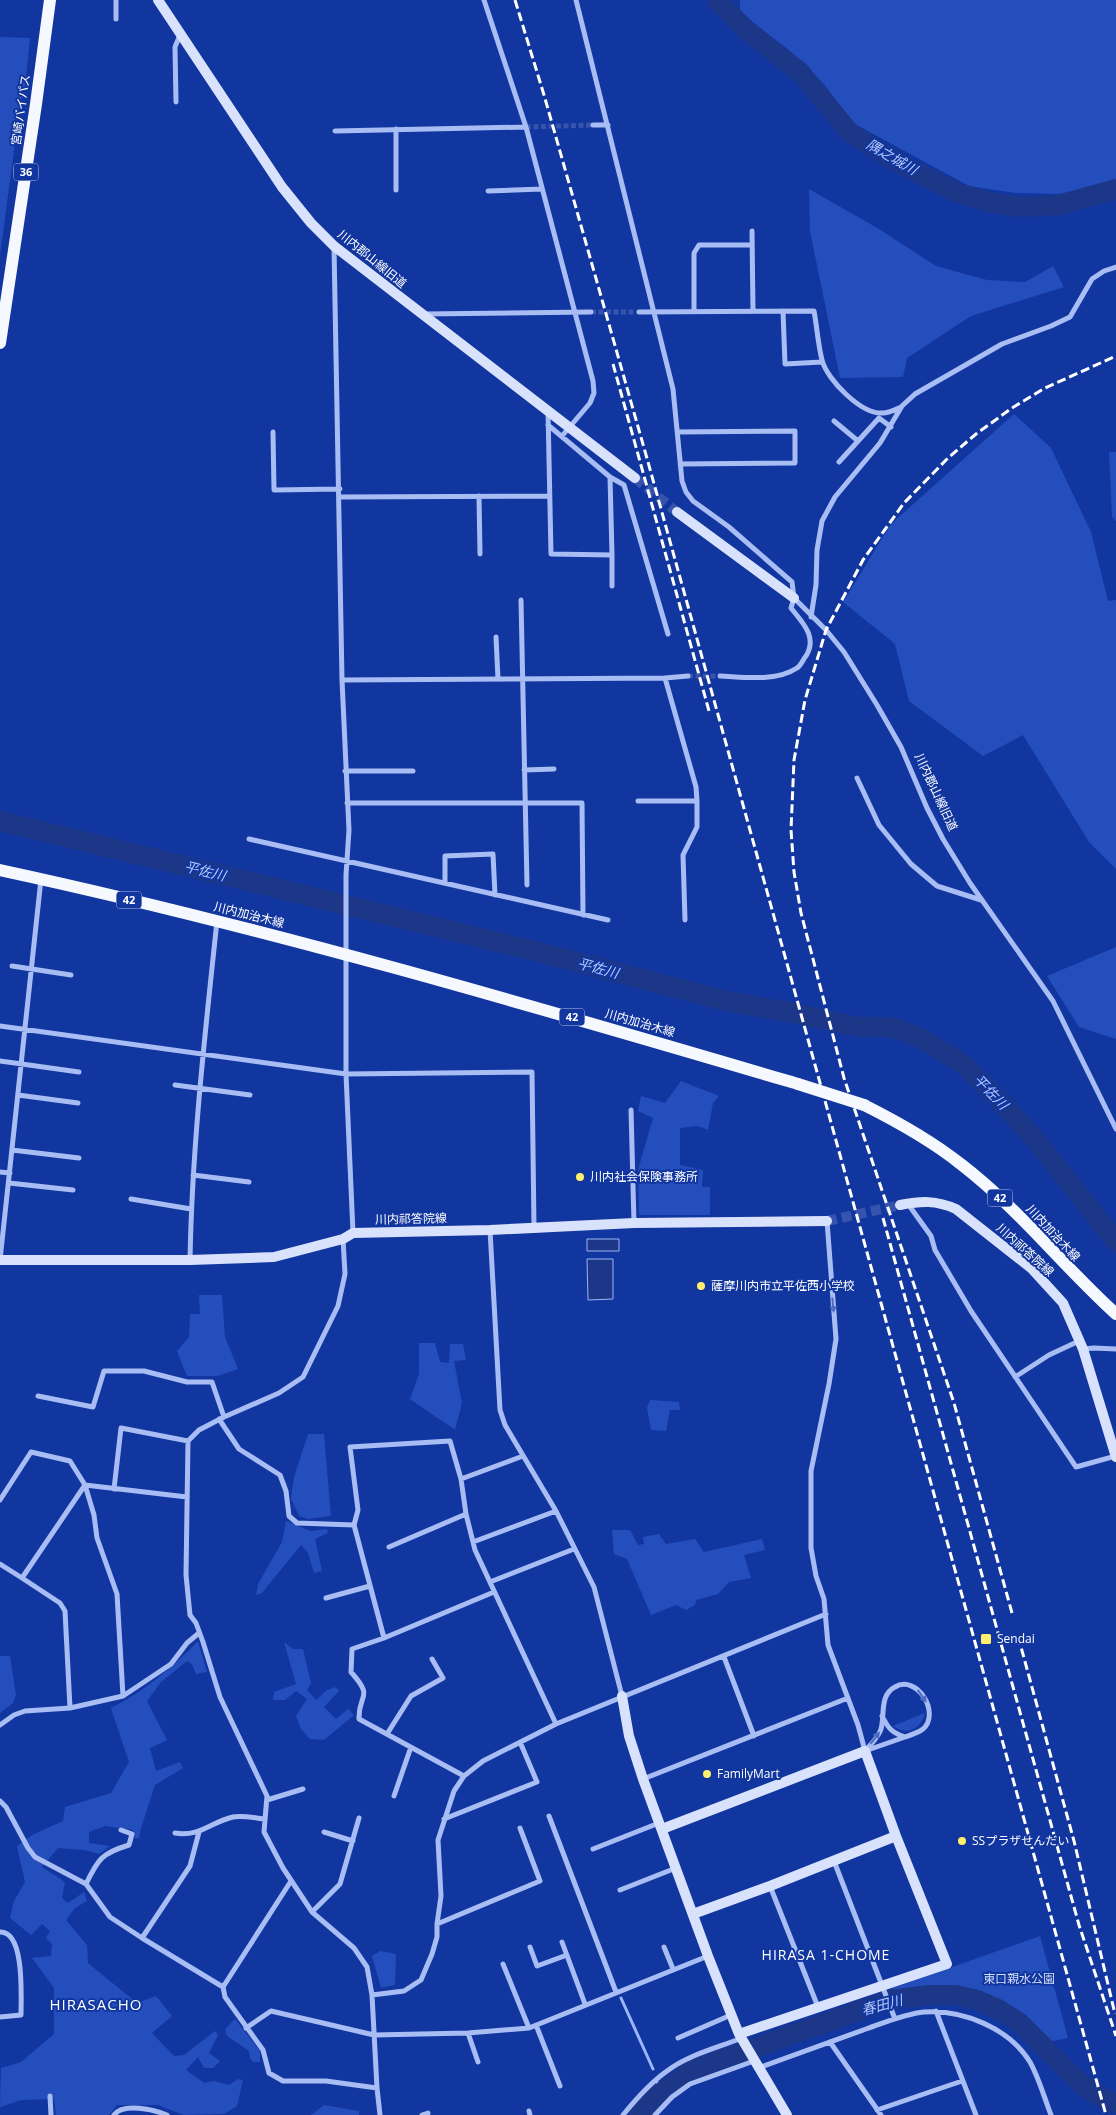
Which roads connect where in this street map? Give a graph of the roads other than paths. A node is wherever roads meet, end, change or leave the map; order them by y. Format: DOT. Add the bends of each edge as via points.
graph roads {
  1 [pos="50,0"];
  2 [pos="116,0"];
  3 [pos="158,0"];
  4 [pos="484,0"];
  5 [pos="576,0"];
  6 [pos="116,19"];
  7 [pos="180,35"];
  8 [pos="176,102"];
  9 [pos="593,125"];
  10 [pos="608,125"];
  11 [pos="526,126"];
  12 [pos="396,129"];
  13 [pos="335,131"];
  14 [pos="542,189"];
  15 [pos="396,190"];
  16 [pos="488,191"];
  17 [pos="752,231"];
  18 [pos="752,245"];
  19 [pos="334,246"];
  20 [pos="1116,267"];
  21 [pos="694,311"];
  22 [pos="753,311"];
  23 [pos="783,311"];
  24 [pos="573,312"];
  25 [pos="591,312"];
  26 [pos="639,312"];
  27 [pos="654,312"];
  28 [pos="421,314"];
  29 [pos="0,343"];
  30 [pos="822,362"];
  31 [pos="902,406"];
  32 [pos="548,410"];
  33 [pos="884,413"];
  34 [pos="879,418"];
  35 [pos="834,421"];
  36 [pos="548,425"];
  37 [pos="568,426"];
  38 [pos="891,427"];
  39 [pos="273,432"];
  40 [pos="677,432"];
  41 [pos="562,436"];
  42 [pos="858,441"];
  43 [pos="839,462"];
  44 [pos="680,464"];
  45 [pos="610,477"];
  46 [pos="635,478"];
  47 [pos="340,489"];
  48 [pos="478,496"];
  49 [pos="550,496"];
  50 [pos="340,497"];
  51 [pos="678,512"];
  52 [pos="480,554"];
  53 [pos="612,555"];
  54 [pos="612,586"];
  55 [pos="794,598"];
  56 [pos="521,600"];
  57 [pos="811,617"];
  58 [pos="668,634"];
  59 [pos="496,637"];
  60 [pos="688,676"];
  61 [pos="720,676"];
  62 [pos="665,678"];
  63 [pos="498,679"];
  64 [pos="522,679"];
  65 [pos="342,680"];
  66 [pos="554,769"];
  67 [pos="524,770"];
  68 [pos="344,771"];
  69 [pos="413,771"];
  70 [pos="857,778"];
  71 [pos="638,801"];
  72 [pos="697,802"];
  73 [pos="347,803"];
  74 [pos="524,803"];
  75 [pos="250,838"];
  76 [pos="347,861"];
  77 [pos="0,870"];
  78 [pos="41,879"];
  79 [pos="445,883"];
  80 [pos="527,885"];
  81 [pos="495,895"];
  82 [pos="982,900"];
  83 [pos="583,915"];
  84 [pos="608,920"];
  85 [pos="685,920"];
  86 [pos="217,921"];
  87 [pos="346,954"];
  88 [pos="12,966"];
  89 [pos="31,969"];
  90 [pos="71,975"];
  91 [pos="0,1026"];
  92 [pos="26,1029"];
  93 [pos="202,1054"];
  94 [pos="0,1061"];
  95 [pos="22,1064"];
  96 [pos="79,1072"];
  97 [pos="346,1074"];
  98 [pos="175,1085"];
  99 [pos="200,1088"];
  100 [pos="18,1095"];
  101 [pos="250,1095"];
  102 [pos="78,1103"];
  103 [pos="631,1110"];
  104 [pos="1116,1129"];
  105 [pos="12,1150"];
  106 [pos="79,1158"];
  107 [pos="0,1172"];
  108 [pos="10,1174"];
  109 [pos="193,1175"];
  110 [pos="249,1182"];
  111 [pos="9,1183"];
  112 [pos="73,1190"];
  113 [pos="131,1199"];
  114 [pos="903,1204"];
  115 [pos="191,1208"];
  116 [pos="827,1221"];
  117 [pos="634,1223"];
  118 [pos="534,1228"];
  119 [pos="490,1230"];
  120 [pos="353,1233"];
  121 [pos="342,1239"];
  122 [pos="0,1260"];
  123 [pos="190,1260"];
  124 [pos="1116,1314"];
  125 [pos="1081,1345"];
  126 [pos="1116,1349"];
  127 [pos="1015,1377"];
  128 [pos="38,1396"];
  129 [pos="222,1418"];
  130 [pos="188,1441"];
  131 [pos="523,1456"];
  132 [pos="1116,1456"];
  133 [pos="461,1479"];
  134 [pos="85,1485"];
  135 [pos="114,1488"];
  136 [pos="187,1497"];
  137 [pos="0,1500"];
  138 [pos="556,1512"];
  139 [pos="466,1514"];
  140 [pos="354,1524"];
  141 [pos="473,1542"];
  142 [pos="389,1547"];
  143 [pos="574,1549"];
  144 [pos="0,1564"];
  145 [pos="22,1578"];
  146 [pos="490,1582"];
  147 [pos="370,1586"];
  148 [pos="494,1592"];
  149 [pos="326,1598"];
  150 [pos="826,1614"];
  151 [pos="199,1633"];
  152 [pos="384,1638"];
  153 [pos="724,1657"];
  154 [pos="432,1659"];
  155 [pos="123,1696"];
  156 [pos="622,1696"];
  157 [pos="848,1698"];
  158 [pos="70,1708"];
  159 [pos="882,1716"];
  160 [pos="556,1724"];
  161 [pos="0,1725"];
  162 [pos="387,1734"];
  163 [pos="754,1736"];
  164 [pos="905,1738"];
  165 [pos="520,1742"];
  166 [pos="410,1747"];
  167 [pos="865,1751"];
  168 [pos="464,1776"];
  169 [pos="643,1779"];
  170 [pos="303,1790"];
  171 [pos="394,1796"];
  172 [pos="267,1800"];
  173 [pos="0,1802"];
  174 [pos="549,1816"];
  175 [pos="359,1818"];
  176 [pos="265,1819"];
  177 [pos="444,1819"];
  178 [pos="661,1826"];
  179 [pos="520,1828"];
  180 [pos="121,1830"];
  181 [pos="199,1832"];
  182 [pos="324,1832"];
  183 [pos="175,1833"];
  184 [pos="896,1836"];
  185 [pos="353,1840"];
  186 [pos="593,1849"];
  187 [pos="834,1861"];
  188 [pos="676,1868"];
  189 [pos="291,1880"];
  190 [pos="86,1884"];
  191 [pos="770,1886"];
  192 [pos="620,1890"];
  193 [pos="312,1912"];
  194 [pos="693,1914"];
  195 [pos="437,1924"];
  196 [pos="0,1932"];
  197 [pos="142,1938"];
  198 [pos="562,1942"];
  199 [pos="530,1947"];
  200 [pos="664,1948"];
  201 [pos="567,1956"];
  202 [pos="708,1956"];
  203 [pos="503,1964"];
  204 [pos="673,1970"];
  205 [pos="224,1987"];
  206 [pos="884,1990"];
  207 [pos="616,1992"];
  208 [pos="372,1995"];
  209 [pos="585,2004"];
  210 [pos="818,2007"];
  211 [pos="936,2011"];
  212 [pos="732,2015"];
  213 [pos="0,2016"];
  214 [pos="895,2019"];
  215 [pos="536,2025"];
  216 [pos="246,2028"];
  217 [pos="529,2028"];
  218 [pos="468,2033"];
  219 [pos="374,2035"];
  220 [pos="678,2038"];
  221 [pos="741,2038"];
  222 [pos="830,2042"];
  223 [pos="478,2062"];
  224 [pos="754,2062"];
  225 [pos="962,2081"];
  226 [pos="560,2086"];
  227 [pos="377,2088"];
  228 [pos="50,2096"];
  229 [pos="428,2113"];
  230 [pos="879,2113"];
  231 [pos="51,2115"];
  232 [pos="114,2115"];
  233 [pos="167,2115"];
  234 [pos="380,2115"];
  235 [pos="422,2115"];
  236 [pos="622,2115"];
  237 [pos="655,2115"];
  238 [pos="787,2115"];
  239 [pos="976,2115"];
  240 [pos="1051,2115"];
  1 -- 29 [label="main road, 宮崎バイパス / 36"];
  2 -- 6 [label="street"];
  3 -- 7 [label="street, 川内郡山線旧道"];
  4 -- 11 [label="street"];
  5 -- 10 [label="street"];
  7 -- 8 [label="street" via="176,47"];
  7 -- 19 [label="street, 川内郡山線旧道" via="282,187"];
  9 -- 10 [label="street"];
  10 -- 27 [label="street"];
  11 -- 12 [label="street"];
  11 -- 14 [label="street"];
  12 -- 13 [label="street"];
  12 -- 15 [label="street"];
  14 -- 16 [label="street"];
  14 -- 24 [label="street"];
  17 -- 18 [label="street"];
  18 -- 21 [label="street" via="699,245 694,253"];
  18 -- 22 [label="street"];
  19 -- 28 [label="street, 川内郡山線旧道"];
  19 -- 47 [label="street"];
  20 -- 31 [label="street" via="1092,279 1070,317 1002,344 915,394"];
  21 -- 22 [label="street"];
  21 -- 27 [label="street"];
  22 -- 23 [label="street"];
  23 -- 30 [label="street" via="814,311"];
  23 -- 30 [label="street" via="785,364"];
  24 -- 25 [label="street"];
  24 -- 28 [label="street"];
  24 -- 37 [label="street" via="594,393 590,403"];
  26 -- 27 [label="street"];
  27 -- 40 [label="street" via="674,389"];
  28 -- 32 [label="street, 川内郡山線旧道"];
  30 -- 33 [label="street" via="840,389 857,403 874,412"];
  31 -- 33 [label="street"];
  31 -- 38 [label="street"];
  32 -- 36 [label="street"];
  32 -- 37 [label="street, 川内郡山線旧道"];
  33 -- 34 [label="street"];
  34 -- 38 [label="street"];
  34 -- 42 [label="street"];
  35 -- 42 [label="street"];
  36 -- 41 [label="street"];
  36 -- 49 [label="street"];
  37 -- 41 [label="street"];
  37 -- 46 [label="street, 川内郡山線旧道"];
  38 -- 57 [label="street" via="835,497 822,521"];
  39 -- 47 [label="street" via="274,490"];
  40 -- 44 [label="street"];
  40 -- 44 [label="street" via="795,431 796,462"];
  41 -- 45 [label="street"];
  42 -- 43 [label="street"];
  44 -- 55 [label="street" via="682,481 693,501 729,527 792,582"];
  45 -- 53 [label="street"];
  45 -- 58 [label="street" via="624,485"];
  47 -- 50 [label="street"];
  48 -- 49 [label="street"];
  48 -- 50 [label="street"];
  48 -- 52 [label="street"];
  49 -- 53 [label="street" via="551,554"];
  50 -- 65 [label="street"];
  51 -- 55 [label="street, 川内郡山線旧道"];
  53 -- 54 [label="street"];
  55 -- 57 [label="street, 川内郡山線旧道"];
  55 -- 61 [label="street" via="791,608 811,638 809,651 798,668 776,676"];
  56 -- 64 [label="street"];
  57 -- 82 [label="street, 川内郡山線旧道" via="844,652 902,747 927,808"];
  59 -- 63 [label="street"];
  60 -- 62 [label="street"];
  62 -- 64 [label="street"];
  62 -- 72 [label="street" via="696,787"];
  63 -- 64 [label="street"];
  63 -- 65 [label="street"];
  64 -- 67 [label="street"];
  65 -- 68 [label="street"];
  66 -- 67 [label="street"];
  67 -- 74 [label="street"];
  68 -- 69 [label="street"];
  68 -- 73 [label="street"];
  70 -- 82 [label="street" via="879,825 911,864 937,886"];
  71 -- 72 [label="street"];
  72 -- 85 [label="street" via="696,828 682,856"];
  73 -- 74 [label="street"];
  73 -- 76 [label="street"];
  74 -- 80 [label="street"];
  74 -- 83 [label="street" via="582,803"];
  75 -- 76 [label="street"];
  76 -- 79 [label="street"];
  76 -- 87 [label="street"];
  77 -- 78 [label="main road, 川内加治木線 / 42"];
  78 -- 86 [label="main road, 川内加治木線 / 42"];
  78 -- 89 [label="street"];
  79 -- 81 [label="street"];
  79 -- 81 [label="street" via="445,856 493,854"];
  81 -- 83 [label="street"];
  82 -- 104 [label="street, 川内郡山線旧道" via="1053,1001"];
  83 -- 84 [label="street"];
  86 -- 87 [label="main road, 川内加治木線 / 42"];
  86 -- 93 [label="street"];
  87 -- 97 [label="street"];
  87 -- 124 [label="main road, 川内加治木線 / 42, bridge" via="512,999 864,1105 920,1135 962,1164"];
  88 -- 89 [label="street"];
  89 -- 90 [label="street"];
  89 -- 92 [label="street"];
  91 -- 92 [label="street"];
  92 -- 93 [label="street"];
  92 -- 95 [label="street"];
  93 -- 97 [label="street"];
  93 -- 99 [label="street"];
  94 -- 95 [label="street"];
  95 -- 96 [label="street"];
  95 -- 100 [label="street"];
  97 -- 118 [label="street" via="532,1072"];
  97 -- 120 [label="street"];
  98 -- 99 [label="street"];
  99 -- 101 [label="street"];
  99 -- 109 [label="street"];
  100 -- 102 [label="street"];
  100 -- 105 [label="street"];
  103 -- 117 [label="street"];
  105 -- 106 [label="street"];
  105 -- 108 [label="street"];
  107 -- 108 [label="street"];
  108 -- 111 [label="street"];
  109 -- 110 [label="street"];
  109 -- 115 [label="street"];
  111 -- 112 [label="street"];
  111 -- 122 [label="street"];
  113 -- 115 [label="street"];
  114 -- 125 [label="street, 川内祁答院線" via="942,1203 967,1216 1031,1268 1063,1303"];
  114 -- 127 [label="street" via="931,1236 935,1250 971,1311"];
  115 -- 123 [label="street"];
  116 -- 117 [label="street, 川内祁答院線"];
  116 -- 150 [label="street, one-way" via="836,1339 811,1471 811,1548"];
  117 -- 118 [label="street, 川内祁答院線"];
  118 -- 119 [label="street, 川内祁答院線"];
  119 -- 120 [label="street, 川内祁答院線"];
  119 -- 131 [label="street" via="500,1410"];
  120 -- 121 [label="street, 川内祁答院線"];
  121 -- 123 [label="street, 川内祁答院線" via="274,1257"];
  121 -- 129 [label="street" via="345,1274 338,1306 303,1377 279,1394"];
  122 -- 123 [label="street, 川内祁答院線"];
  125 -- 126 [label="street"];
  125 -- 127 [label="street" via="1049,1355"];
  125 -- 132 [label="street, 川内祁答院線"];
  127 -- 132 [label="street" via="1076,1467"];
  128 -- 129 [label="street" via="93,1407 104,1372 144,1371 187,1382 212,1382"];
  129 -- 130 [label="street" via="199,1430"];
  129 -- 140 [label="street" via="239,1449 280,1475 289,1516 297,1523"];
  130 -- 135 [label="street" via="121,1428"];
  130 -- 136 [label="street"];
  131 -- 133 [label="street"];
  131 -- 138 [label="street"];
  133 -- 139 [label="street"];
  133 -- 140 [label="street" via="450,1441 350,1447 358,1510"];
  134 -- 135 [label="street"];
  134 -- 137 [label="street" via="70,1461 31,1452"];
  134 -- 145 [label="street"];
  134 -- 155 [label="street" via="97,1538 117,1594"];
  135 -- 136 [label="street"];
  136 -- 151 [label="street" via="188,1601 190,1615"];
  138 -- 141 [label="street"];
  138 -- 143 [label="street"];
  139 -- 141 [label="street"];
  139 -- 142 [label="street"];
  140 -- 147 [label="street"];
  141 -- 146 [label="street"];
  143 -- 146 [label="street"];
  143 -- 156 [label="street" via="594,1587"];
  144 -- 145 [label="street"];
  145 -- 158 [label="street" via="60,1603 65,1612"];
  146 -- 148 [label="street"];
  147 -- 149 [label="street"];
  147 -- 152 [label="street"];
  148 -- 152 [label="street"];
  148 -- 160 [label="street"];
  150 -- 153 [label="street"];
  150 -- 157 [label="street" via="828,1645"];
  151 -- 155 [label="street" via="171,1664"];
  151 -- 172 [label="street" via="220,1697"];
  152 -- 162 [label="street" via="352,1649 351,1672 362,1684 365,1694 358,1712 359,1719"];
  153 -- 156 [label="street"];
  153 -- 163 [label="street"];
  154 -- 162 [label="street" via="443,1678 411,1696"];
  155 -- 158 [label="street"];
  156 -- 160 [label="street"];
  156 -- 169 [label="street" via="629,1736"];
  157 -- 163 [label="street"];
  157 -- 167 [label="street"];
  158 -- 161 [label="street" via="25,1711"];
  159 -- 164 [label="street" via="892,1732"];
  159 -- 164 [label="street, one-way" via="887,1694 893,1688 904,1684 916,1688 927,1704 929,1717 921,1730"];
  167 -- 159 [label="street, one-way" via="882,1729"];
  160 -- 165 [label="street"];
  162 -- 166 [label="street"];
  163 -- 169 [label="street"];
  164 -- 167 [label="street"];
  165 -- 168 [label="street"];
  165 -- 177 [label="street" via="538,1782"];
  166 -- 168 [label="street"];
  166 -- 171 [label="street"];
  167 -- 178 [label="street"];
  167 -- 184 [label="street"];
  168 -- 177 [label="street" via="454,1791"];
  169 -- 178 [label="street"];
  170 -- 172 [label="street"];
  172 -- 176 [label="street"];
  173 -- 190 [label="street" via="35,1856"];
  174 -- 207 [label="street"];
  175 -- 185 [label="street"];
  176 -- 181 [label="street" via="233,1817"];
  176 -- 189 [label="street" via="264,1832"];
  177 -- 195 [label="street" via="438,1840 441,1896"];
  178 -- 186 [label="street"];
  178 -- 188 [label="street"];
  179 -- 195 [label="street" via="540,1881"];
  180 -- 190 [label="street" via="132,1834 129,1845 111,1850 98,1859"];
  181 -- 183 [label="street"];
  181 -- 197 [label="street" via="190,1866"];
  182 -- 185 [label="street"];
  184 -- 187 [label="street"];
  184 -- 206 [label="street" via="947,1964"];
  185 -- 193 [label="street" via="340,1884"];
  187 -- 191 [label="street"];
  187 -- 206 [label="street"];
  188 -- 192 [label="street"];
  188 -- 194 [label="street"];
  189 -- 193 [label="street"];
  189 -- 205 [label="street"];
  190 -- 197 [label="street" via="110,1917"];
  191 -- 194 [label="street"];
  191 -- 210 [label="street"];
  193 -- 208 [label="street" via="354,1948 367,1967"];
  194 -- 202 [label="street"];
  195 -- 208 [label="street" via="437,1937 421,1980 404,1991"];
  196 -- 213 [label="street" via="11,1936 19,1952 21,2015"];
  197 -- 205 [label="street"];
  198 -- 201 [label="street"];
  199 -- 201 [label="street" via="537,1966"];
  200 -- 204 [label="street"];
  201 -- 209 [label="street"];
  202 -- 204 [label="street"];
  202 -- 212 [label="street"];
  203 -- 217 [label="street"];
  204 -- 207 [label="street"];
  205 -- 216 [label="street" via="225,1997"];
  206 -- 210 [label="street"];
  206 -- 214 [label="street"];
  207 -- 209 [label="street"];
  208 -- 219 [label="street"];
  209 -- 215 [label="street"];
  210 -- 221 [label="street"];
  211 -- 214 [label="street"];
  211 -- 225 [label="street"];
  211 -- 240 [label="street" via="975,2020 1016,2046 1029,2060"];
  212 -- 220 [label="street"];
  212 -- 221 [label="street"];
  214 -- 222 [label="street"];
  215 -- 217 [label="street"];
  215 -- 226 [label="street"];
  216 -- 219 [label="street" via="271,2011"];
  216 -- 227 [label="street" via="263,2050 270,2073 284,2081 326,2081"];
  217 -- 218 [label="street"];
  218 -- 219 [label="street"];
  218 -- 223 [label="street"];
  219 -- 227 [label="street"];
  221 -- 224 [label="street"];
  221 -- 236 [label="street" via="668,2070 645,2089"];
  222 -- 224 [label="street"];
  222 -- 230 [label="street"];
  224 -- 237 [label="street" via="690,2084"];
  224 -- 238 [label="street"];
  225 -- 230 [label="street"];
  225 -- 239 [label="street"];
  227 -- 234 [label="street"];
  228 -- 231 [label="street"];
  229 -- 235 [label="street"];
  232 -- 233 [label="street" via="127,2108 154,2110"];
}
